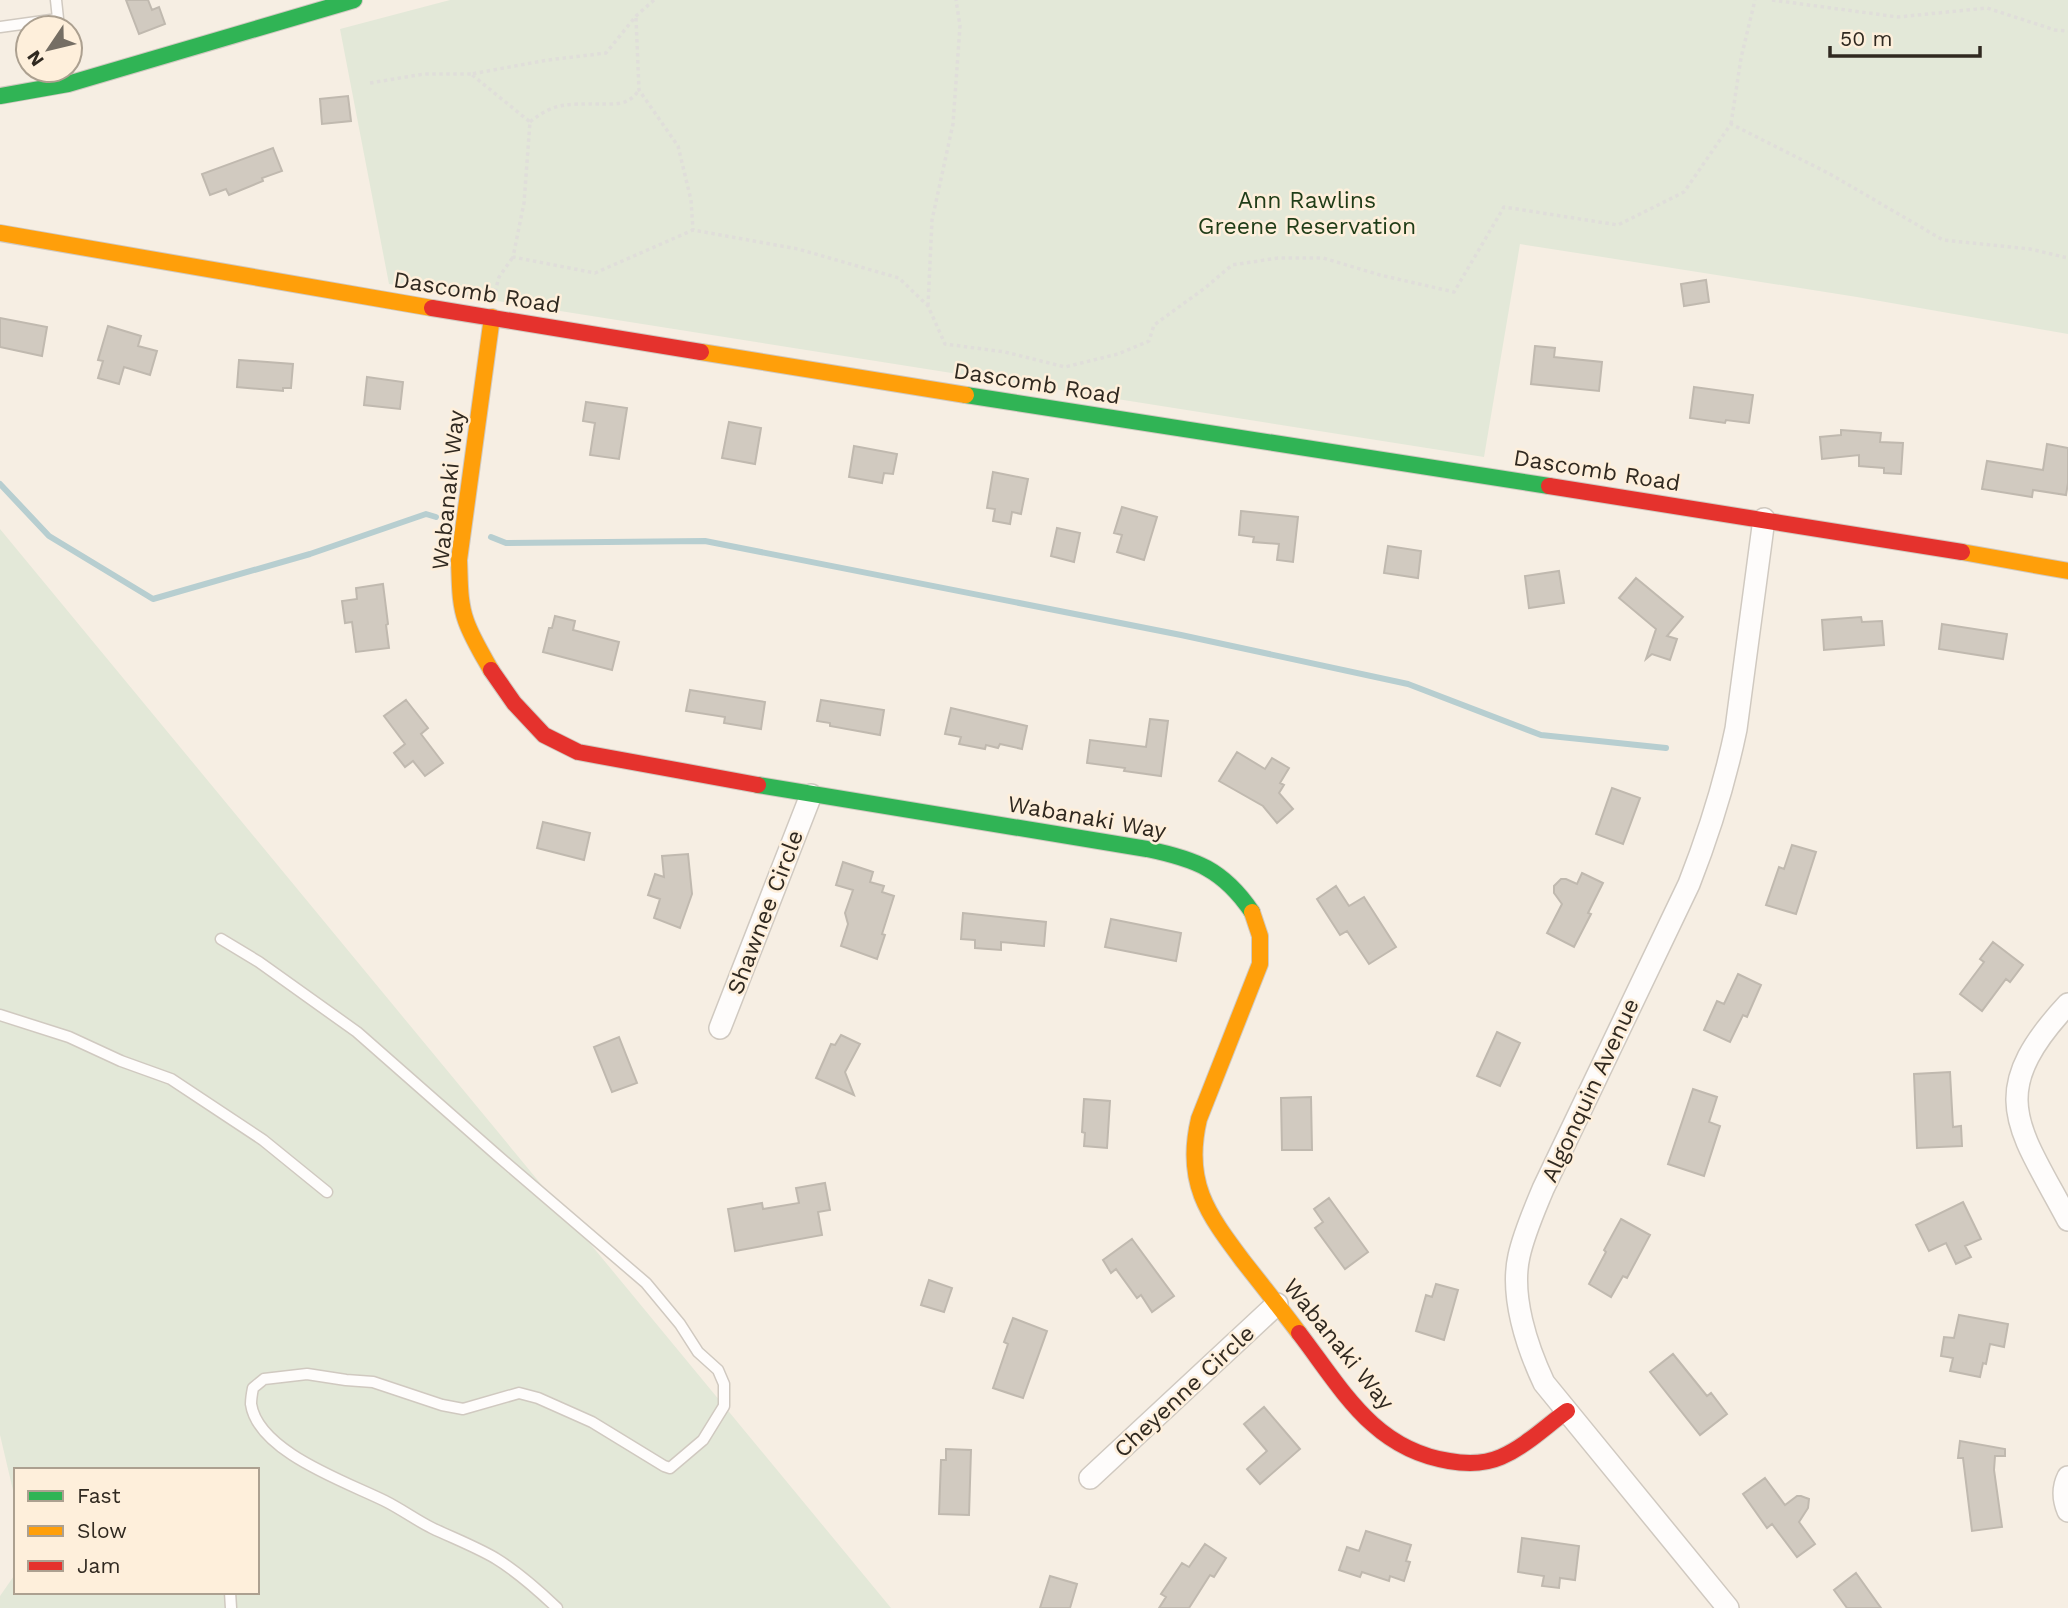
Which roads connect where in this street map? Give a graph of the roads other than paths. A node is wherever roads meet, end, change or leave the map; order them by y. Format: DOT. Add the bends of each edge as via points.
graph roads {
  1 [pos="354,0"];
  2 [pos="84,72"];
  3 [pos="42,84"];
  4 [pos="0,96"];
  5 [pos="0,233"];
  6 [pos="492,317"];
  7 [pos="1764,519"];
  8 [pos="2068,571"];
  9 [pos="811,795"];
  10 [pos="221,939"];
  11 [pos="2068,1004"];
  12 [pos="0,1015"];
  13 [pos="720,1028"];
  14 [pos="327,1192"];
  15 [pos="2068,1220"];
  16 [pos="1277,1304"];
  17 [pos="1567,1410"];
  18 [pos="2068,1477"];
  19 [pos="1090,1478"];
  20 [pos="2068,1511"];
  21 [pos="557,1608"];
  22 [pos="1728,1608"];
  1 -- 2 [label="main road"];
  3 -- 4 [label="main road"];
  5 -- 6 [label="main road, Dascomb Road"];
  6 -- 7 [label="main road, Dascomb Road"];
  6 -- 9 [label="main road, Wabanaki Way" via="459,560 466,619 492,673 544,735 578,752"];
  7 -- 8 [label="main road, Dascomb Road"];
  7 -- 17 [label="street, Algonquin Avenue" via="1736,729 1706,841 1543,1189 1518,1259 1521,1316 1531,1356 1544,1383"];
  9 -- 13 [label="street, Shawnee Circle"];
  9 -- 16 [label="main road, Wabanaki Way" via="1191,859 1242,899 1256,920 1260,964 1199,1119 1192,1158 1210,1216"];
  10 -- 21 [label="lane" via="367,1040 646,1283 698,1352 718,1370 724,1384 724,1406 703,1440 670,1468 592,1422 519,1393 463,1409 373,1382 307,1374 264,1379 253,1388 254,1413 283,1448 330,1477 494,1557 526,1578"];
  11 -- 15 [label="street" via="2026,1060 2016,1105 2026,1142"];
  12 -- 14 [label="lane" via="69,1037 171,1079 263,1140"];
  16 -- 17 [label="main road, Wabanaki Way" via="1359,1410 1390,1439 1413,1451 1466,1463 1492,1460 1513,1451"];
  16 -- 19 [label="street, Cheyenne Circle"];
  17 -- 22 [label="street, Algonquin Avenue"];
  18 -- 20 [label="street" via="2064,1500"];
}
